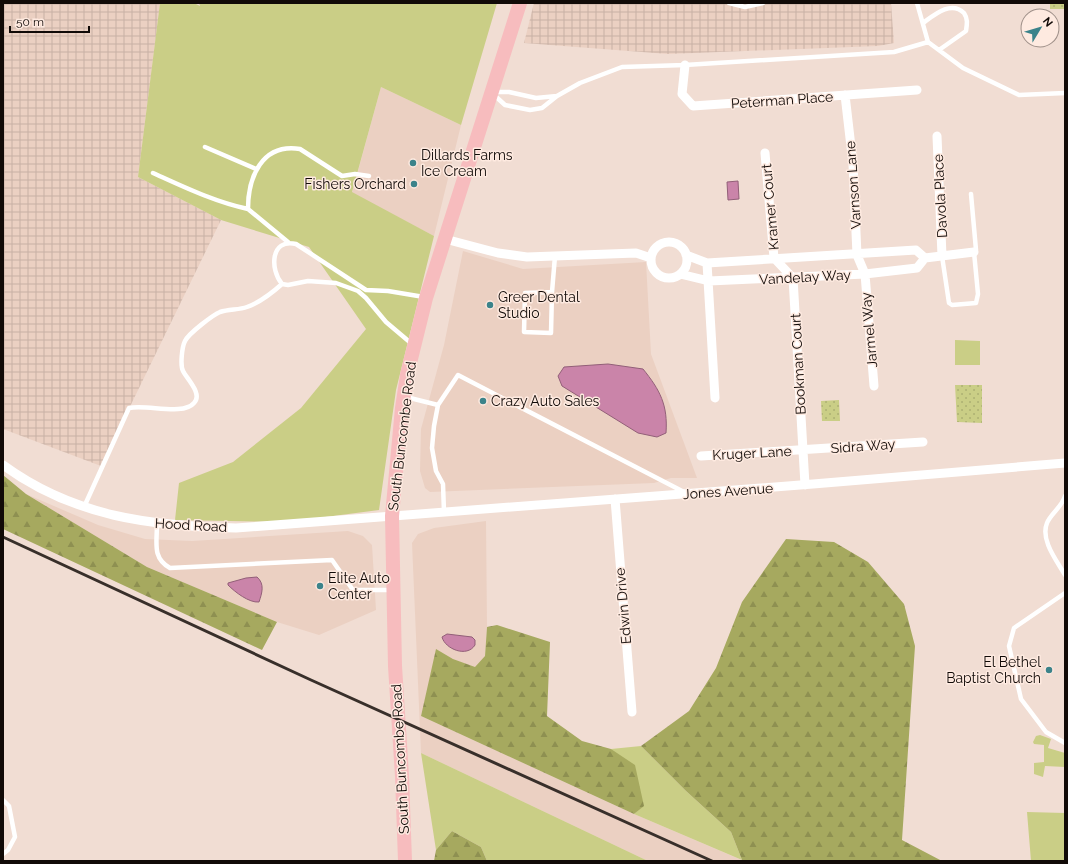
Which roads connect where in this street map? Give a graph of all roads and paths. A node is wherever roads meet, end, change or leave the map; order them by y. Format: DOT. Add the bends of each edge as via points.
graph roads {
  1 [pos="520,3"];
  2 [pos="729,3"];
  3 [pos="763,3"];
  4 [pos="917,3"];
  5 [pos="923,23"];
  6 [pos="928,42"];
  7 [pos="939,50"];
  8 [pos="685,65"];
  9 [pos="916,90"];
  10 [pos="492,92"];
  11 [pos="1065,93"];
  12 [pos="845,95"];
  13 [pos="557,96"];
  14 [pos="937,136"];
  15 [pos="205,147"];
  16 [pos="765,153"];
  17 [pos="256,169"];
  18 [pos="153,174"];
  19 [pos="369,176"];
  20 [pos="971,194"];
  21 [pos="248,209"];
  22 [pos="445,239"];
  23 [pos="288,242"];
  24 [pos="974,252"];
  25 [pos="686,255"];
  26 [pos="857,255"];
  27 [pos="555,256"];
  28 [pos="942,256"];
  29 [pos="650,258"];
  30 [pos="774,258"];
  31 [pos="925,258"];
  32 [pos="707,263"];
  33 [pos="680,274"];
  34 [pos="865,274"];
  35 [pos="793,278"];
  36 [pos="709,281"];
  37 [pos="282,284"];
  38 [pos="359,289"];
  39 [pos="552,292"];
  40 [pos="426,298"];
  41 [pos="414,345"];
  42 [pos="874,386"];
  43 [pos="404,396"];
  44 [pos="715,398"];
  45 [pos="438,405"];
  46 [pos="923,442"];
  47 [pos="803,450"];
  48 [pos="701,456"];
  49 [pos="1065,463"];
  50 [pos="3,465"];
  51 [pos="805,485"];
  52 [pos="688,494"];
  53 [pos="1065,496"];
  54 [pos="615,499"];
  55 [pos="84,507"];
  56 [pos="444,512"];
  57 [pos="392,516"];
  58 [pos="157,524"];
  59 [pos="1065,575"];
  60 [pos="393,590"];
  61 [pos="1065,594"];
  62 [pos="632,712"];
  63 [pos="1065,743"];
  64 [pos="3,800"];
  65 [pos="3,854"];
  66 [pos="405,861"];
  1 -- 10 [label="main road, South Buncombe Road"];
  2 -- 3 [label="lane" via="745,6"];
  4 -- 5 [label="lane"];
  5 -- 6 [label="lane"];
  5 -- 7 [label="lane" via="944,8 952,6 960,9 966,16 966,31"];
  6 -- 7 [label="lane"];
  6 -- 8 [label="lane" via="894,52"];
  7 -- 11 [label="lane" via="963,68 1019,95"];
  8 -- 12 [label="street, Peterman Place" via="682,94 693,106"];
  8 -- 13 [label="lane" via="622,67 580,83"];
  9 -- 12 [label="street, Peterman Place"];
  10 -- 13 [label="lane" via="509,92 536,98"];
  10 -- 13 [label="lane" via="505,105 530,110 542,108"];
  10 -- 22 [label="main road, South Buncombe Road"];
  12 -- 26 [label="street, Varnson Lane" via="853,164"];
  14 -- 28 [label="street, Davola Place"];
  15 -- 17 [label="lane"];
  16 -- 30 [label="street, Kramer Court"];
  17 -- 19 [label="lane" via="264,159 293,148 300,149 342,176"];
  17 -- 21 [label="lane" via="248,194"];
  18 -- 21 [label="lane" via="232,206"];
  20 -- 24 [label="lane" via="976,250"];
  21 -- 23 [label="lane"];
  22 -- 27 [label="street" via="498,253 527,257"];
  22 -- 40 [label="main road, South Buncombe Road"];
  23 -- 37 [label="lane" via="276,250 276,276"];
  23 -- 38 [label="lane" via="296,244"];
  24 -- 28 [label="street, Vandelay Way"];
  24 -- 28 [label="lane" via="978,294 976,303 949,303"];
  25 -- 29 [label="street" via="679,245 667,242 656,247"];
  25 -- 32 [label="street, Vandelay Way"];
  25 -- 33 [label="street" via="686,265"];
  26 -- 30 [label="street, Vandelay Way"];
  26 -- 31 [label="street, Vandelay Way" via="916,250"];
  26 -- 34 [label="street, Varnson Lane"];
  27 -- 29 [label="street" via="636,253"];
  27 -- 39 [label="lane"];
  28 -- 31 [label="street, Vandelay Way"];
  29 -- 33 [label="street" via="653,269 662,277 669,278"];
  30 -- 32 [label="street, Vandelay Way"];
  30 -- 35 [label="street, Kramer Court"];
  31 -- 34 [label="street, Vandelay Way" via="917,268"];
  32 -- 36 [label="street"];
  33 -- 36 [label="street, Vandelay Way"];
  34 -- 35 [label="street, Vandelay Way"];
  34 -- 42 [label="street, Jarmel Way"];
  35 -- 36 [label="street, Vandelay Way"];
  35 -- 47 [label="street, Bookman Court"];
  36 -- 44 [label="street"];
  37 -- 38 [label="lane" via="308,281 336,282"];
  37 -- 55 [label="lane" via="266,298 247,307 220,312 185,341 183,370 194,390 194,404 185,409 172,410 151,406 129,408"];
  38 -- 40 [label="lane"];
  38 -- 41 [label="lane" via="386,322"];
  39 -- 39 [label="lane" via="525,293 524,332 551,333"];
  40 -- 41 [label="main road, South Buncombe Road"];
  41 -- 43 [label="main road, South Buncombe Road"];
  43 -- 45 [label="lane"];
  43 -- 57 [label="main road, South Buncombe Road"];
  45 -- 52 [label="lane" via="458,375"];
  45 -- 56 [label="lane" via="432,448 436,471 442,484"];
  46 -- 47 [label="street, Sidra Way"];
  47 -- 48 [label="street, Kruger Lane"];
  47 -- 51 [label="street, Bookman Court"];
  49 -- 51 [label="street, Jones Avenue"];
  50 -- 55 [label="street, Hood Road" via="38,487"];
  51 -- 52 [label="street, Jones Avenue"];
  52 -- 54 [label="street, Jones Avenue"];
  53 -- 59 [label="lane" via="1047,523 1045,538"];
  54 -- 56 [label="street, Jones Avenue"];
  54 -- 62 [label="street, Edwin Drive"];
  55 -- 58 [label="street, Hood Road" via="120,518"];
  56 -- 57 [label="street, Jones Avenue"];
  57 -- 58 [label="street, Hood Road" via="236,528"];
  57 -- 60 [label="main road, South Buncombe Road"];
  58 -- 60 [label="lane" via="157,554 162,563 170,568 332,560 354,590"];
  60 -- 66 [label="main road, South Buncombe Road"];
  61 -- 63 [label="lane" via="1014,628 1009,646 1021,700 1046,732"];
  64 -- 65 [label="lane" via="9,806 15,837"];
}
